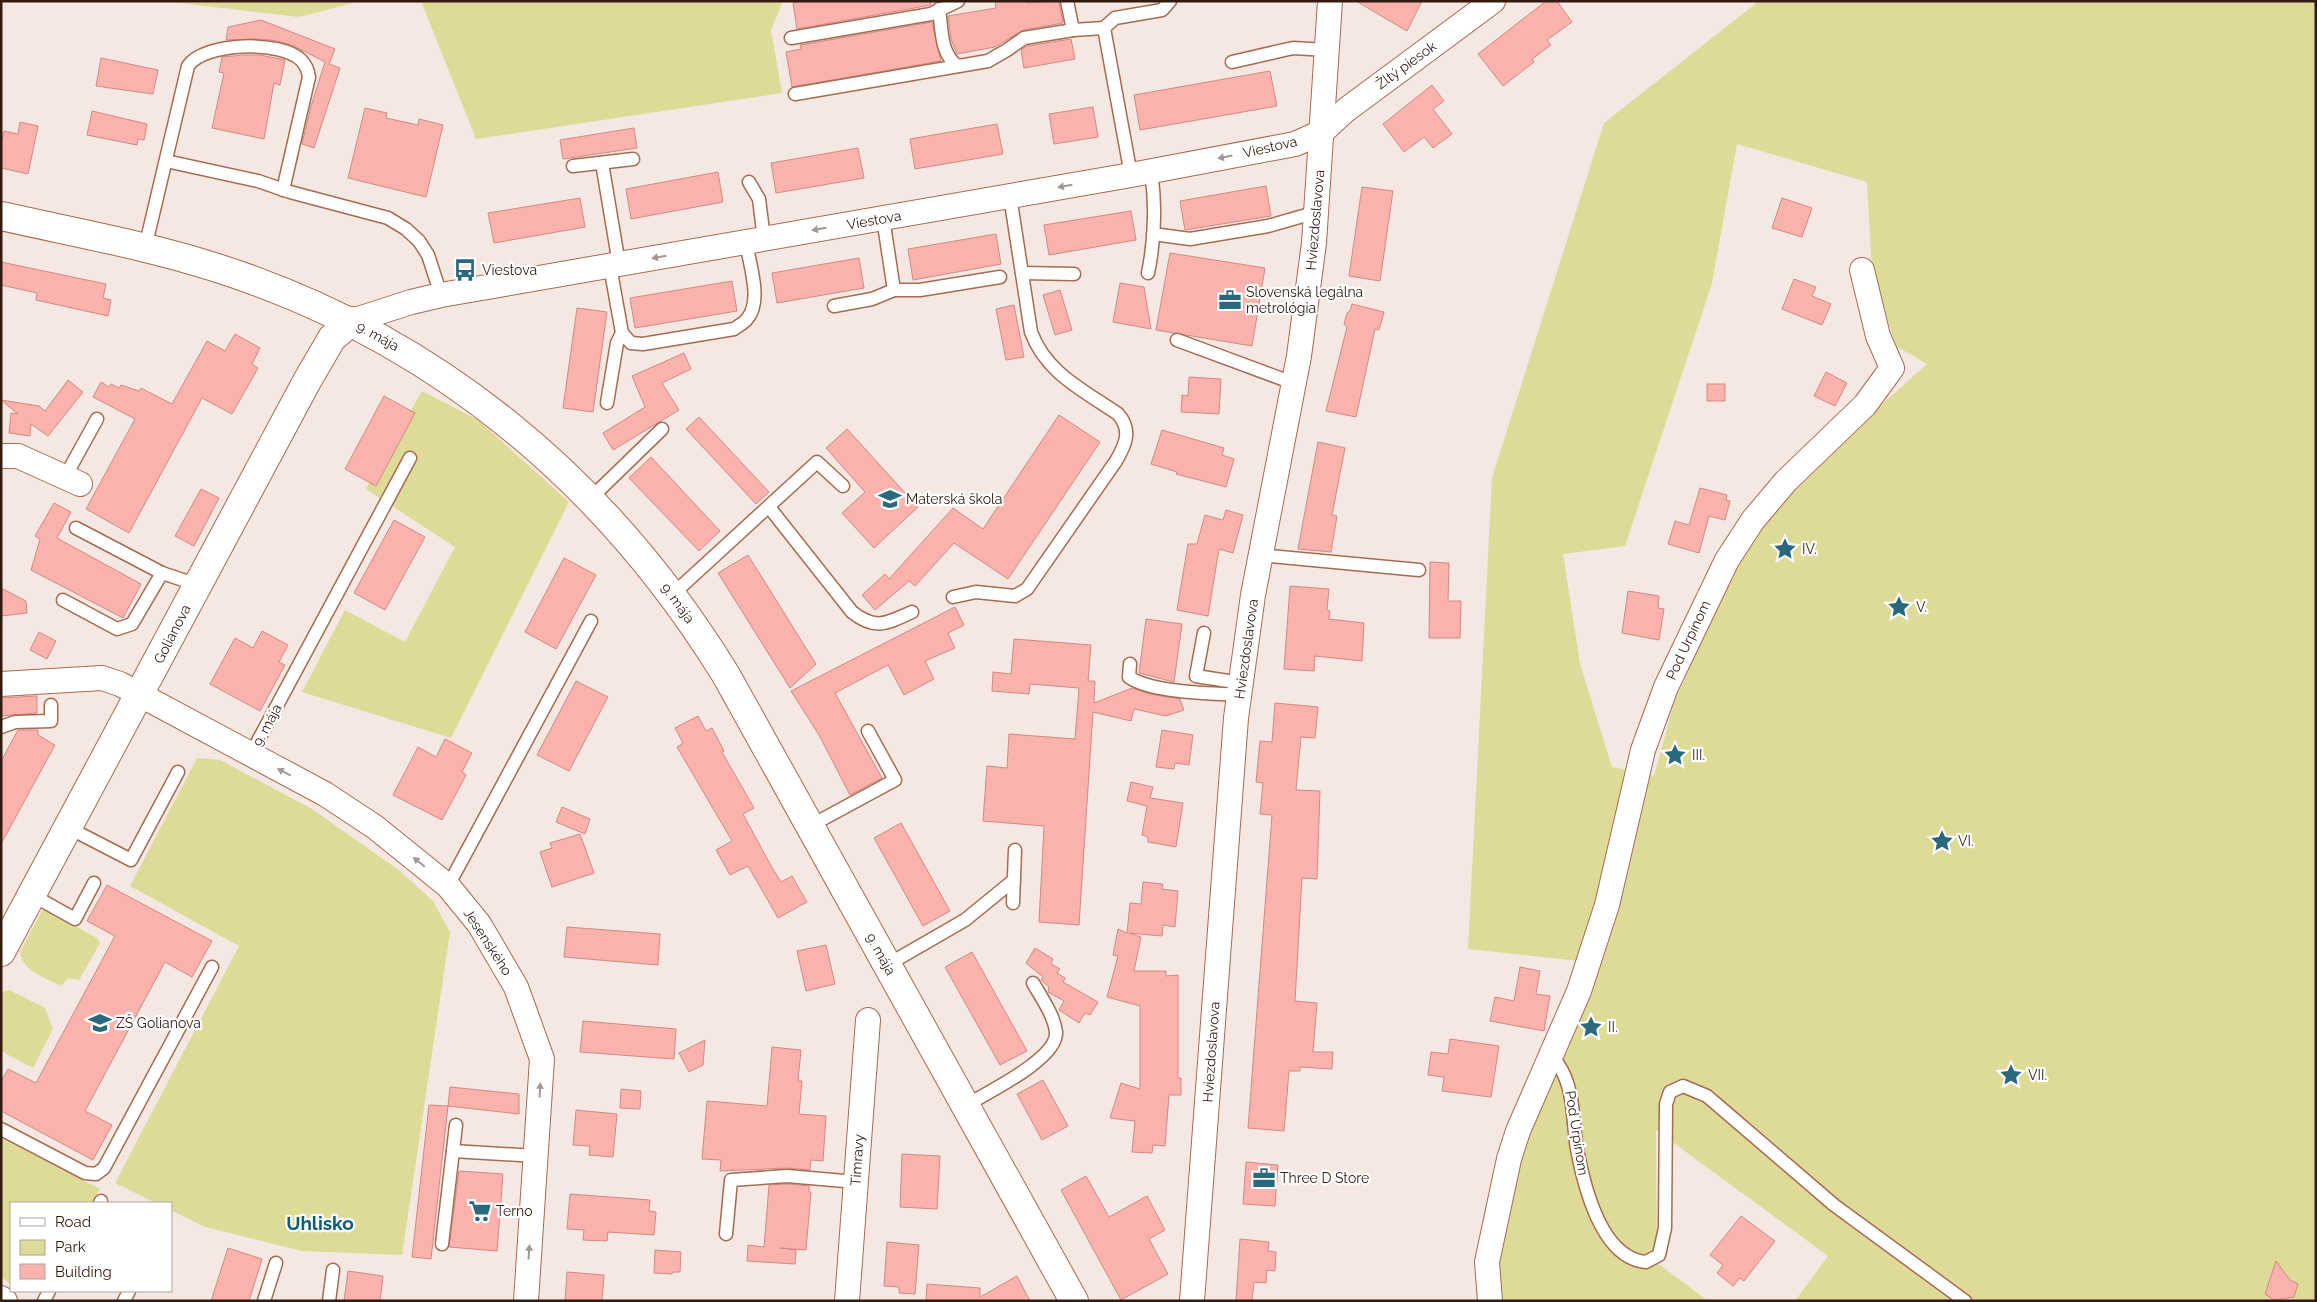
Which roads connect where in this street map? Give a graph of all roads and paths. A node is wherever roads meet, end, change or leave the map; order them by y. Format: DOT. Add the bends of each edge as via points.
graph roads {
  1 [pos="958,1"];
  2 [pos="1067,1"];
  3 [pos="1170,1"];
  4 [pos="1330,1"];
  5 [pos="1493,1"];
  6 [pos="939,9"];
  7 [pos="1104,28"];
  8 [pos="1072,30"];
  9 [pos="791,38"];
  10 [pos="1327,50"];
  11 [pos="1232,62"];
  12 [pos="958,66"];
  13 [pos="794,94"];
  14 [pos="1322,132"];
  15 [pos="634,159"];
  16 [pos="166,161"];
  17 [pos="602,163"];
  18 [pos="573,166"];
  19 [pos="1141,173"];
  20 [pos="749,182"];
  21 [pos="283,190"];
  22 [pos="1010,196"];
  23 [pos="1317,212"];
  24 [pos="1,216"];
  25 [pos="882,218"];
  26 [pos="1153,234"];
  27 [pos="755,240"];
  28 [pos="145,248"];
  29 [pos="614,265"];
  30 [pos="1862,270"];
  31 [pos="1022,273"];
  32 [pos="1148,273"];
  33 [pos="1074,274"];
  34 [pos="1000,277"];
  35 [pos="894,290"];
  36 [pos="441,295"];
  37 [pos="834,306"];
  38 [pos="352,321"];
  39 [pos="622,333"];
  40 [pos="1177,340"];
  41 [pos="1293,384"];
  42 [pos="607,403"];
  43 [pos="98,419"];
  44 [pos="662,429"];
  45 [pos="1,456"];
  46 [pos="410,458"];
  47 [pos="73,480"];
  48 [pos="843,486"];
  49 [pos="590,499"];
  50 [pos="769,507"];
  51 [pos="76,528"];
  52 [pos="1260,555"];
  53 [pos="1419,570"];
  54 [pos="162,573"];
  55 [pos="198,584"];
  56 [pos="673,594"];
  57 [pos="953,597"];
  58 [pos="62,600"];
  59 [pos="912,612"];
  60 [pos="591,621"];
  61 [pos="1204,633"];
  62 [pos="1130,664"];
  63 [pos="1,684"];
  64 [pos="1240,689"];
  65 [pos="140,696"];
  66 [pos="51,705"];
  67 [pos="1,727"];
  68 [pos="868,731"];
  69 [pos="251,754"];
  70 [pos="178,772"];
  71 [pos="810,826"];
  72 [pos="69,828"];
  73 [pos="1015,850"];
  74 [pos="1014,880"];
  75 [pos="94,883"];
  76 [pos="448,886"];
  77 [pos="32,896"];
  78 [pos="1013,903"];
  79 [pos="1,952"];
  80 [pos="887,965"];
  81 [pos="212,966"];
  82 [pos="1033,982"];
  83 [pos="868,1020"];
  84 [pos="1548,1062"];
  85 [pos="966,1106"];
  86 [pos="456,1125"];
  87 [pos="1,1129"];
  88 [pos="453,1151"];
  89 [pos="536,1156"];
  90 [pos="856,1182"];
  91 [pos="726,1234"];
  92 [pos="442,1244"];
  93 [pos="276,1263"];
  94 [pos="333,1270"];
  95 [pos="1,1298"];
  96 [pos="5,1301"];
  97 [pos="264,1301"];
  98 [pos="328,1301"];
  99 [pos="526,1301"];
  100 [pos="847,1301"];
  101 [pos="1074,1301"];
  102 [pos="1192,1301"];
  103 [pos="1490,1301"];
  104 [pos="1965,1301"];
  1 -- 6 [label="lane"];
  2 -- 8 [label="lane"];
  3 -- 7 [label="lane" via="1162,10 1115,18"];
  4 -- 10 [label="street, Hviezdoslavova"];
  5 -- 14 [label="street, Žltý piesok" via="1346,110"];
  6 -- 9 [label="lane" via="931,14"];
  6 -- 12 [label="lane" via="946,53"];
  7 -- 8 [label="lane"];
  7 -- 19 [label="lane"];
  8 -- 12 [label="lane" via="1024,38 988,61"];
  10 -- 11 [label="lane" via="1293,48"];
  10 -- 14 [label="street, Hviezdoslavova"];
  12 -- 13 [label="lane"];
  14 -- 19 [label="street, Viestova, one-way" via="1295,144"];
  14 -- 23 [label="street, Hviezdoslavova"];
  15 -- 17 [label="lane"];
  16 -- 21 [label="lane"];
  16 -- 21 [label="lane" via="188,66 193,58 239,46 274,49 300,59 307,67 309,77"];
  16 -- 28 [label="lane"];
  17 -- 18 [label="lane"];
  17 -- 29 [label="lane"];
  19 -- 22 [label="street, Viestova, one-way"];
  19 -- 26 [label="lane" via="1154,195"];
  20 -- 27 [label="lane" via="758,199"];
  21 -- 36 [label="lane" via="388,218 406,229 428,255"];
  22 -- 25 [label="street, Viestova"];
  22 -- 31 [label="lane"];
  23 -- 26 [label="lane" via="1268,226 1190,239"];
  23 -- 41 [label="street, Hviezdoslavova"];
  24 -- 28 [label="main road, 9. mája"];
  25 -- 27 [label="street, Viestova, one-way"];
  25 -- 35 [label="lane"];
  26 -- 32 [label="lane"];
  27 -- 29 [label="street, Viestova, one-way"];
  27 -- 39 [label="lane" via="753,310 747,320 734,329 643,344 631,343"];
  28 -- 38 [label="main road, 9. mája" via="214,267"];
  29 -- 36 [label="street, Viestova"];
  29 -- 39 [label="lane"];
  30 -- 84 [label="street, Pod Urpínom" via="1878,336 1892,368 1866,405 1770,498 1741,538 1705,602 1653,719 1607,905 1579,991"];
  31 -- 33 [label="lane"];
  31 -- 57 [label="lane" via="1031,332 1042,356 1062,376 1118,414 1123,420 1127,438 1116,461 1027,589 1015,596 976,592"];
  34 -- 35 [label="lane" via="920,290"];
  35 -- 37 [label="lane" via="872,299"];
  36 -- 38 [label="street, Viestova"];
  38 -- 49 [label="main road, 9. mája" via="480,401"];
  38 -- 55 [label="main road, Golianova" via="332,338"];
  39 -- 42 [label="lane" via="617,343"];
  40 -- 41 [label="lane"];
  41 -- 52 [label="street, Hviezdoslavova"];
  43 -- 47 [label="lane"];
  44 -- 49 [label="lane"];
  45 -- 47 [label="street" via="18,456"];
  46 -- 69 [label="lane, 9. mája"];
  48 -- 50 [label="lane" via="817,462"];
  49 -- 56 [label="main road, 9. mája"];
  50 -- 56 [label="lane"];
  50 -- 59 [label="lane" via="852,612 862,620 883,624"];
  51 -- 54 [label="lane"];
  52 -- 53 [label="lane"];
  52 -- 64 [label="street, Hviezdoslavova"];
  54 -- 55 [label="lane"];
  54 -- 58 [label="lane" via="132,624 117,629"];
  55 -- 65 [label="main road, Golianova"];
  56 -- 71 [label="main road, 9. mája" via="726,675"];
  60 -- 76 [label="lane"];
  61 -- 64 [label="lane" via="1196,676"];
  62 -- 64 [label="lane" via="1129,677 1138,684 1193,692"];
  63 -- 65 [label="street, Jesenského" via="102,678"];
  64 -- 102 [label="street, Hviezdoslavova"];
  65 -- 69 [label="street, Jesenského"];
  65 -- 72 [label="main road, Golianova"];
  66 -- 67 [label="lane" via="51,721 15,722"];
  68 -- 71 [label="lane" via="895,780"];
  76 -- 69 [label="street, Jesenského, one-way" via="334,799"];
  70 -- 72 [label="lane" via="131,860"];
  71 -- 80 [label="main road, 9. mája"];
  72 -- 77 [label="main road, Golianova"];
  73 -- 74 [label="lane"];
  74 -- 78 [label="lane"];
  74 -- 80 [label="lane" via="965,920"];
  75 -- 77 [label="lane" via="75,919"];
  89 -- 76 [label="street, Jesenského, one-way" via="542,1059 516,987 479,924"];
  77 -- 79 [label="main road, Golianova"];
  80 -- 85 [label="main road, 9. mája"];
  81 -- 87 [label="lane" via="104,1168 96,1174 85,1173"];
  82 -- 85 [label="lane" via="1054,1023 1056,1037 1052,1046 1035,1063"];
  83 -- 90 [label="street, Timravy"];
  84 -- 103 [label="street, Pod Urpínom" via="1518,1131 1498,1202 1488,1262"];
  84 -- 104 [label="lane, Pod Urpínom" via="1558,1064 1569,1085 1586,1189 1602,1228 1619,1250 1638,1261 1653,1260 1662,1249 1668,1096 1683,1086 1707,1096 1834,1205"];
  85 -- 101 [label="main road, 9. mája"];
  86 -- 88 [label="lane"];
  88 -- 89 [label="lane"];
  88 -- 92 [label="lane"];
  99 -- 89 [label="street, Jesenského, one-way"];
  90 -- 91 [label="lane" via="787,1176 731,1180"];
  90 -- 100 [label="street, Timravy"];
  93 -- 97 [label="lane"];
  94 -- 98 [label="lane"];
  95 -- 96 [label="street"];
}
